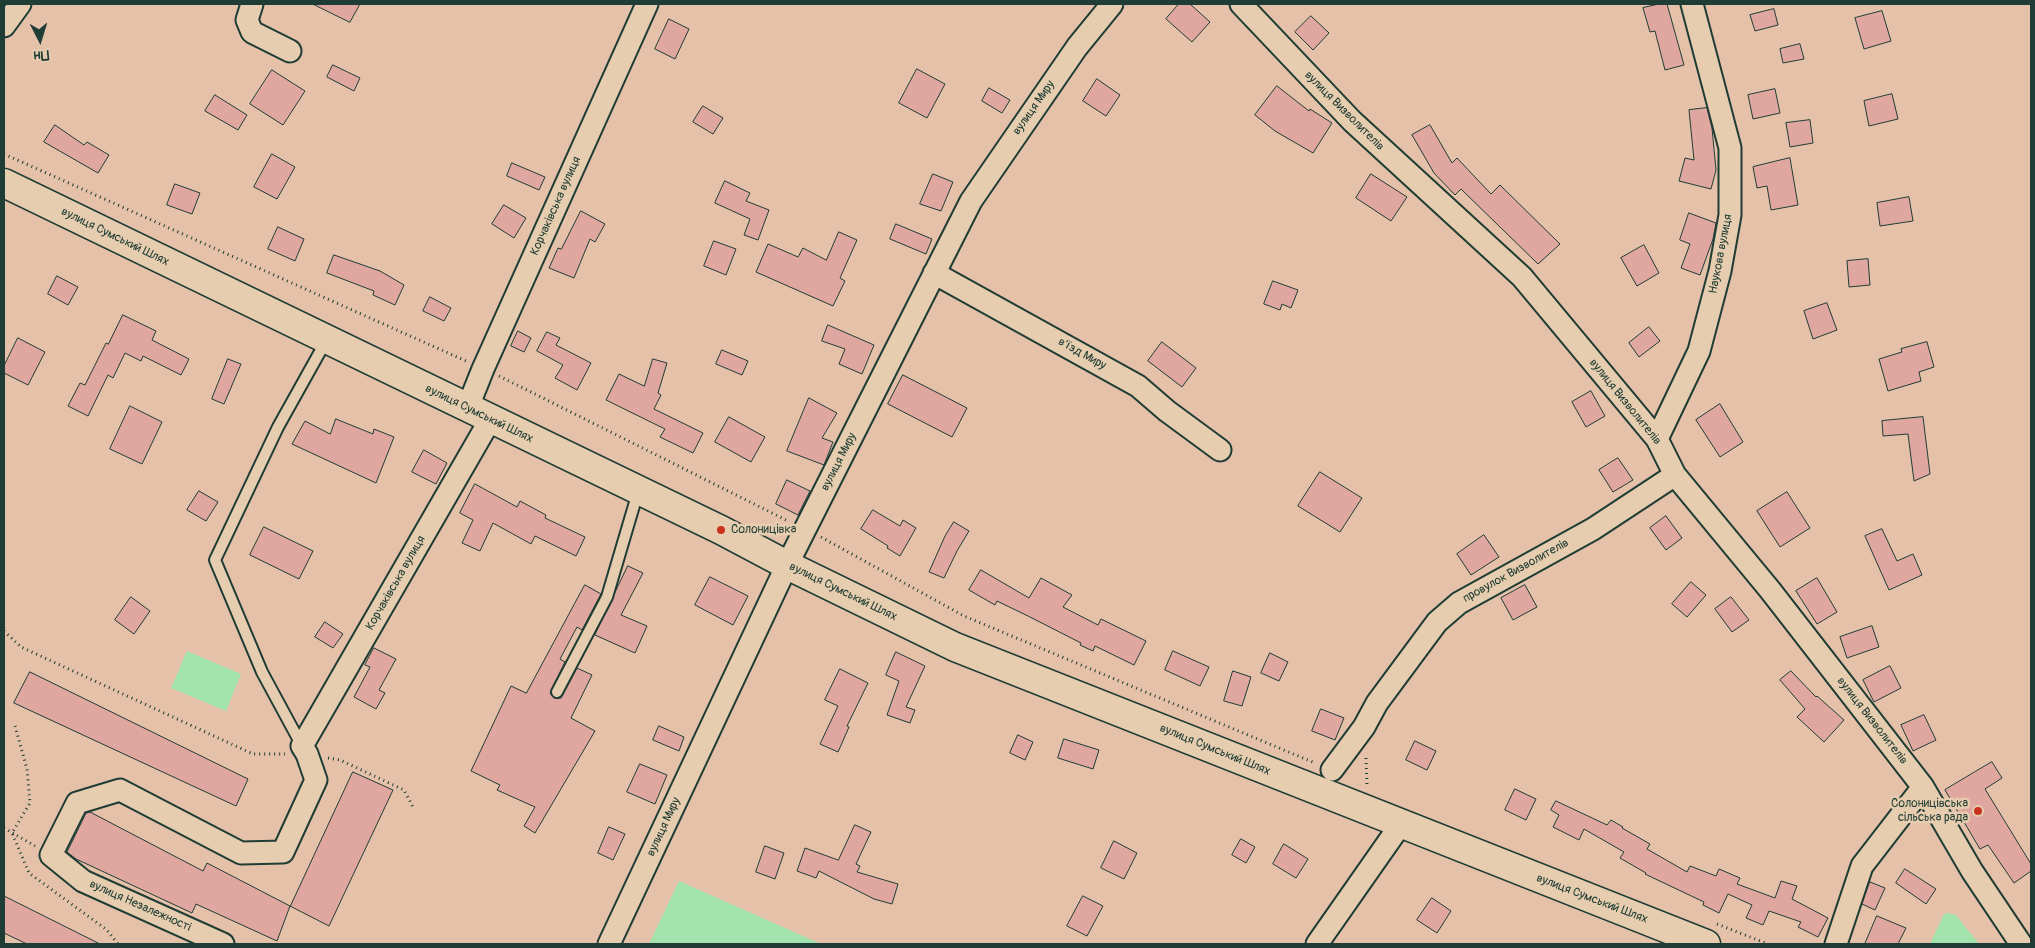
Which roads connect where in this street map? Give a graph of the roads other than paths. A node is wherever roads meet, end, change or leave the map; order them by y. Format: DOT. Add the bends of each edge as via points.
graph roads {
  1 [pos="20,4"];
  2 [pos="252,4"];
  3 [pos="647,4"];
  4 [pos="1112,4"];
  5 [pos="1242,4"];
  6 [pos="1692,4"];
  7 [pos="4,26"];
  8 [pos="290,52"];
  9 [pos="4,183"];
  10 [pos="934,273"];
  11 [pos="326,340"];
  12 [pos="479,414"];
  13 [pos="1657,438"];
  14 [pos="1220,450"];
  15 [pos="1675,475"];
  16 [pos="639,491"];
  17 [pos="788,565"];
  18 [pos="557,692"];
  19 [pos="305,750"];
  20 [pos="1332,770"];
  21 [pos="1923,787"];
  22 [pos="1401,824"];
  23 [pos="1710,933"];
  24 [pos="223,944"];
  25 [pos="609,944"];
  26 [pos="1316,944"];
  27 [pos="1836,944"];
  28 [pos="2021,944"];
  1 -- 7 [label="street"];
  2 -- 8 [label="street" via="247,20 252,32"];
  3 -- 12 [label="street, Корчаківська вулиця" via="483,369"];
  4 -- 10 [label="street, вулиця Миру" via="1077,47 990,171"];
  5 -- 13 [label="street, вулиця Визволителів" via="1352,121 1522,277"];
  6 -- 13 [label="street, Наукова вулиця" via="1730,148 1730,216 1720,271 1699,351"];
  9 -- 11 [label="main road, вулиця Сумський Шлях"];
  10 -- 14 [label="street, в'їзд Миру" via="1138,386"];
  10 -- 17 [label="street, вулиця Миру"];
  11 -- 12 [label="main road, вулиця Сумський Шлях"];
  11 -- 19 [label="lane" via="278,427 215,560 262,672"];
  12 -- 16 [label="main road, вулиця Сумський Шлях"];
  12 -- 19 [label="street, Корчаківська вулиця"];
  13 -- 15 [label="street, вулиця Визволителів"];
  15 -- 20 [label="street, провулок Визволителів" via="1593,529 1459,603 1437,622"];
  15 -- 21 [label="street, вулиця Визволителів" via="1770,590"];
  16 -- 17 [label="main road, вулиця Сумський Шлях"];
  16 -- 18 [label="lane" via="607,597"];
  17 -- 22 [label="main road, вулиця Сумський Шлях" via="956,647 1369,794"];
  17 -- 25 [label="street, вулиця Миру"];
  19 -- 24 [label="street, вулиця Незалежності" via="316,780 282,852 241,853 120,790 77,803 51,855 84,881"];
  21 -- 27 [label="street" via="1862,866"];
  21 -- 28 [label="street, вулиця Визволителів" via="1972,871"];
  22 -- 23 [label="main road, вулиця Сумський Шлях"];
  22 -- 26 [label="street"];
}
